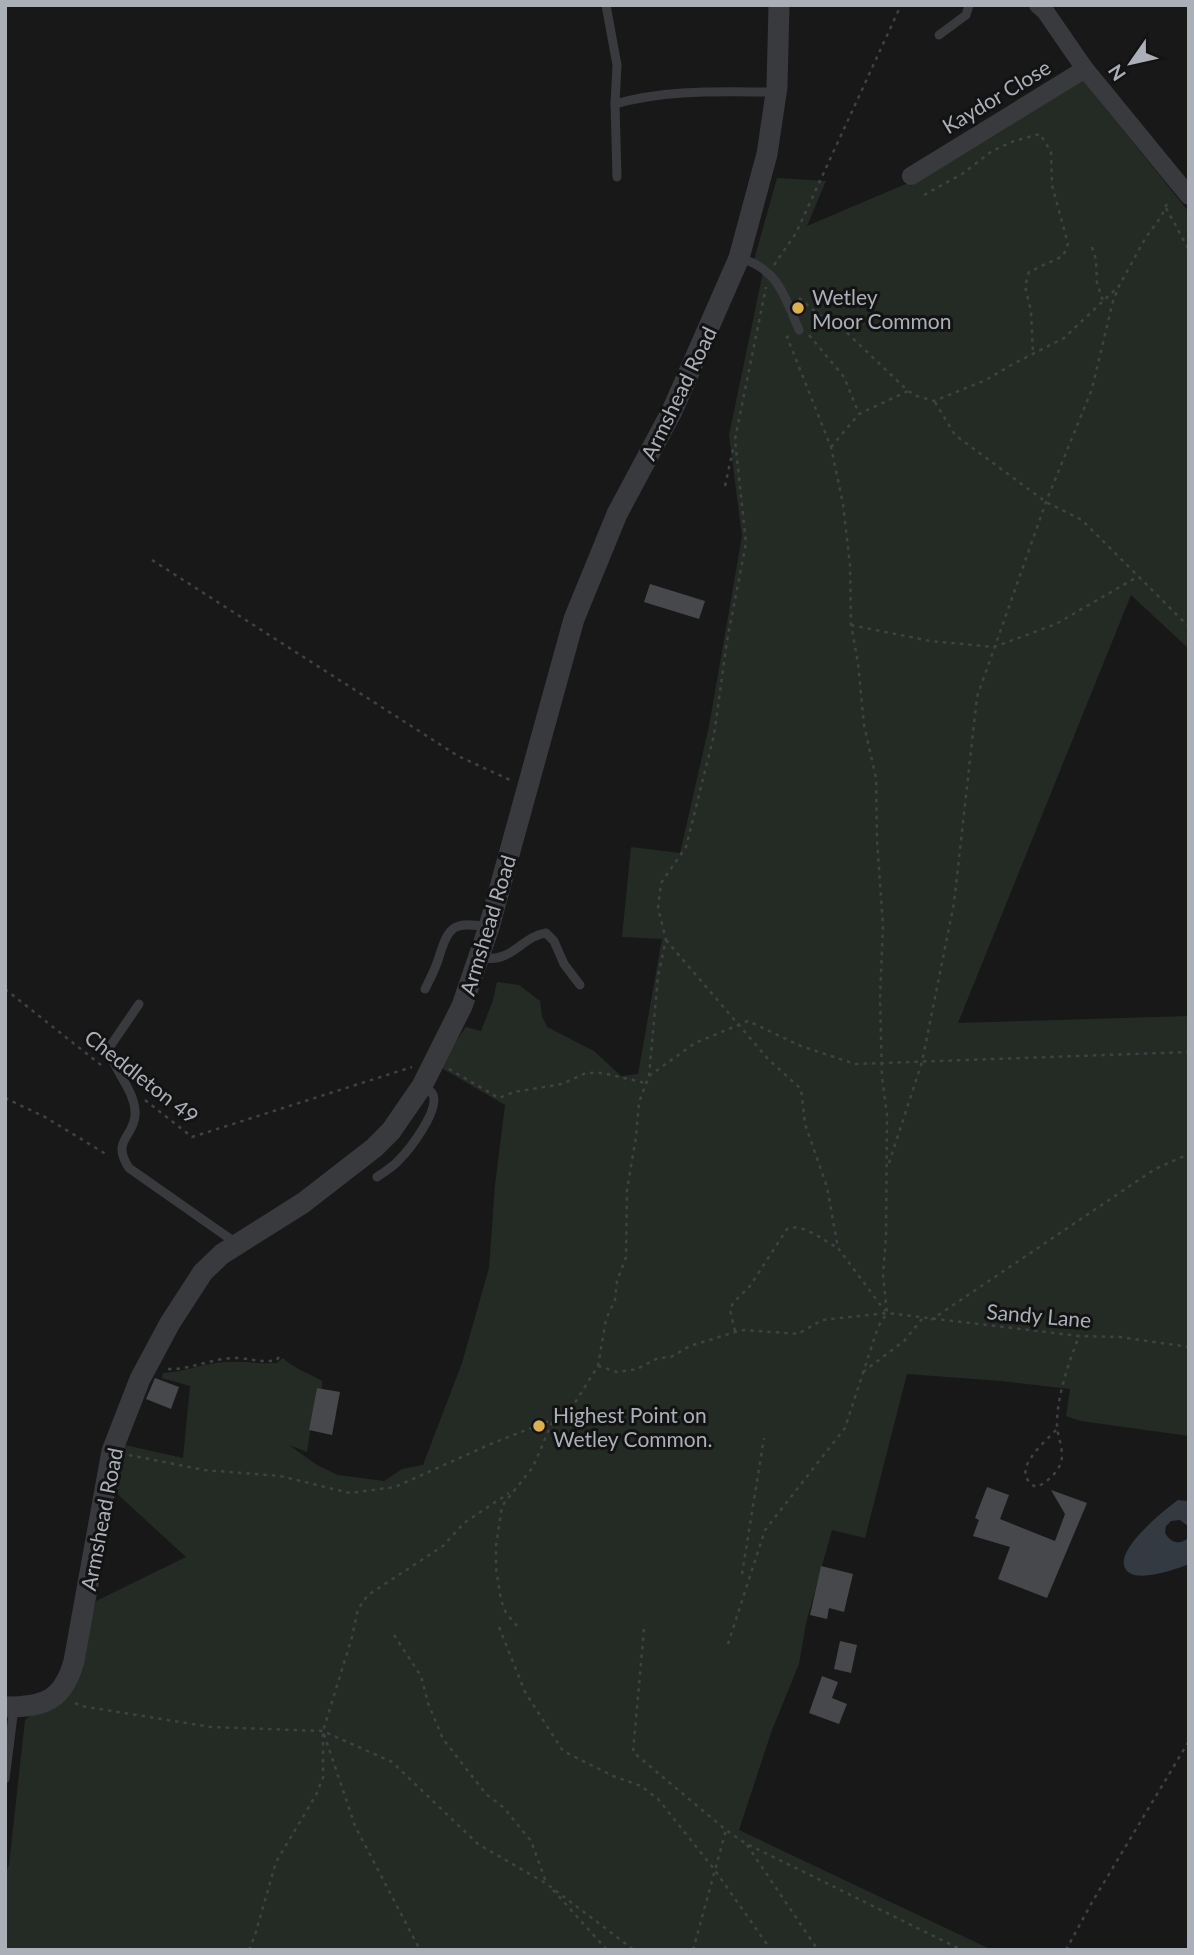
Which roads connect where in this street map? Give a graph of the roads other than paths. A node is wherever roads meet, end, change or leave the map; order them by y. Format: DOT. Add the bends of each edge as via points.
graph roads {
  1 [pos="606,5"];
  2 [pos="779,5"];
  3 [pos="969,5"];
  4 [pos="1048,7"];
  5 [pos="939,35"];
  6 [pos="1085,69"];
  7 [pos="776,92"];
  8 [pos="615,104"];
  9 [pos="911,176"];
  10 [pos="617,177"];
  11 [pos="1189,196"];
  12 [pos="739,258"];
  13 [pos="802,329"];
  14 [pos="489,927"];
  15 [pos="478,958"];
  16 [pos="580,985"];
  17 [pos="425,989"];
  18 [pos="139,1004"];
  19 [pos="422,1086"];
  20 [pos="377,1177"];
  21 [pos="237,1244"];
  22 [pos="10,1707"];
  23 [pos="5,1779"];
  1 -- 8 [label="lane" via="617,65"];
  2 -- 7 [label="street, Armshead Road"];
  3 -- 5 [label="lane" via="966,15"];
  4 -- 6 [label="street, Kaydor Close"];
  6 -- 9 [label="street, Kaydor Close" via="925,155"];
  6 -- 11 [label="street, Kaydor Close"];
  7 -- 8 [label="lane" via="677,92"];
  7 -- 12 [label="street, Armshead Road" via="767,154"];
  8 -- 10 [label="lane"];
  12 -- 13 [label="lane" via="754,262 779,284"];
  12 -- 14 [label="street, Armshead Road" via="672,411 617,514 574,619"];
  14 -- 15 [label="street, Armshead Road"];
  14 -- 17 [label="lane" via="461,925 444,937"];
  15 -- 16 [label="lane" via="492,960 512,953 546,933"];
  15 -- 19 [label="street, Armshead Road" via="462,1006"];
  18 -- 21 [label="lane" via="109,1048 133,1098 135,1118 121,1153 129,1168"];
  19 -- 20 [label="lane" via="433,1098 425,1125 397,1163"];
  19 -- 21 [label="street, Armshead Road" via="374,1149 303,1203"];
  21 -- 22 [label="street, Armshead Road" via="197,1281 147,1365 112,1451 74,1661 65,1685 58,1694 34,1706"];
  22 -- 23 [label="lane"];
}
